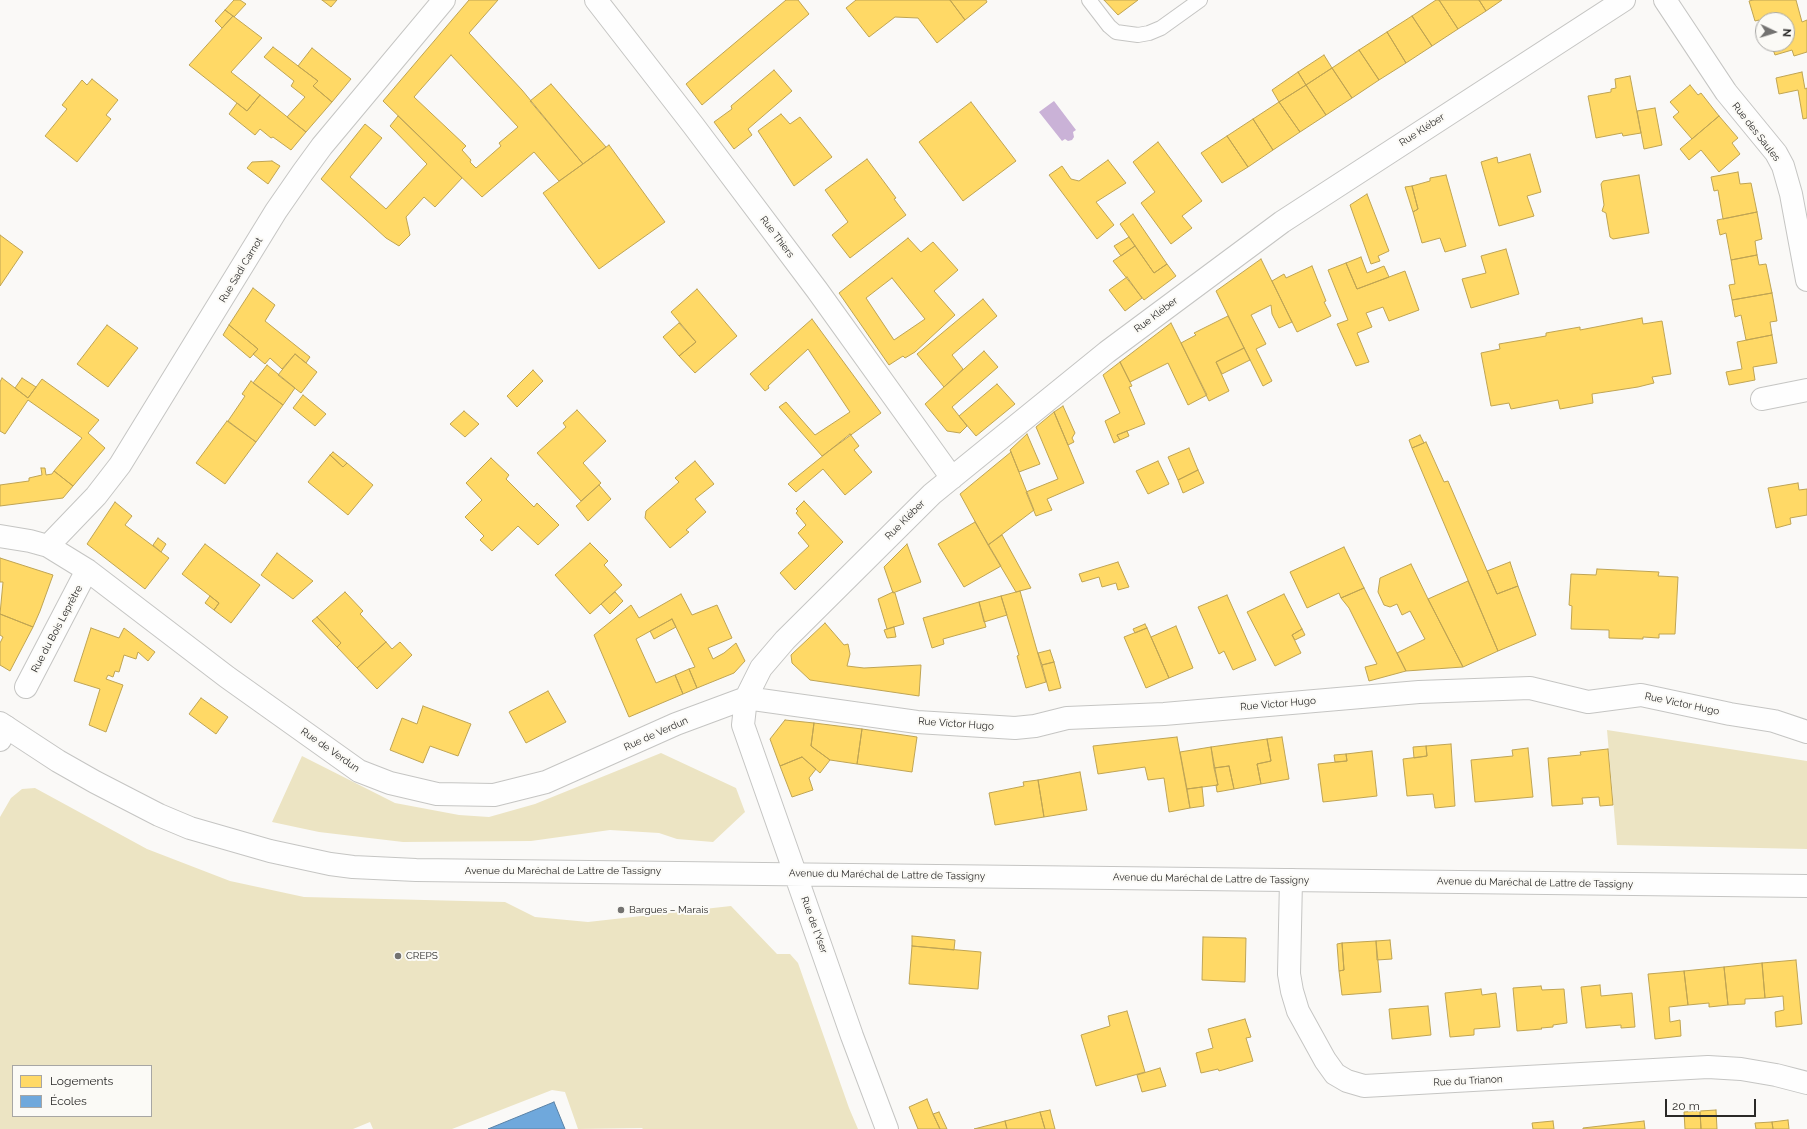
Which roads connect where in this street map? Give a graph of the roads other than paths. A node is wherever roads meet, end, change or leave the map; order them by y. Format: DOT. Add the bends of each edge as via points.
graph roads {
  1 [pos="444,0"];
  2 [pos="596,0"];
  3 [pos="1089,0"];
  4 [pos="1200,0"];
  5 [pos="1624,0"];
  6 [pos="1665,0"];
  7 [pos="1807,280"];
  8 [pos="1807,390"];
  9 [pos="1762,399"];
  10 [pos="952,478"];
  11 [pos="0,536"];
  12 [pos="48,546"];
  13 [pos="87,570"];
  14 [pos="26,687"];
  15 [pos="746,698"];
  16 [pos="2,730"];
  17 [pos="1807,732"];
  18 [pos="795,873"];
  19 [pos="1291,880"];
  20 [pos="1807,886"];
  21 [pos="1807,1083"];
  22 [pos="887,1129"];
  1 -- 12 [label="street, Rue Sadi Carnot" via="303,172 276,211 120,465 96,496"];
  2 -- 10 [label="street, Rue Thiers" via="693,125"];
  3 -- 4 [label="lane" via="1116,32 1138,35 1161,28"];
  5 -- 10 [label="street, Rue Kléber" via="1282,222 1107,352"];
  6 -- 7 [label="street, Rue des Saules" via="1726,92 1783,166 1791,194"];
  8 -- 9 [label="street"];
  10 -- 15 [label="street, Rue Kléber" via="916,509 776,649 761,668"];
  11 -- 12 [label="street, Rue de Verdun" via="30,540"];
  12 -- 13 [label="street, Rue de Verdun"];
  13 -- 14 [label="street, Rue du Bois Leprêtre"];
  13 -- 15 [label="street, Rue de Verdun" via="226,677 359,771 403,786 438,794 494,795 546,782 676,724"];
  15 -- 17 [label="street, Rue Victor Hugo" via="917,722 1014,728 1067,718 1157,714 1419,692 1530,688 1588,702 1641,695 1774,721"];
  15 -- 18 [label="street, Rue de l'Yser" via="743,725 745,735"];
  16 -- 18 [label="street, Avenue du Maréchal de Lattre de Tassigny" via="159,815 190,828 330,864 416,870"];
  18 -- 19 [label="street, Avenue du Maréchal de Lattre de Tassigny"];
  18 -- 22 [label="street, Rue de l'Yser"];
  19 -- 20 [label="street, Avenue du Maréchal de Lattre de Tassigny"];
  19 -- 21 [label="street, Rue du Trianon" via="1289,974 1292,991 1298,1011 1325,1060 1335,1074 1347,1081 1364,1086 1708,1067 1741,1069"];
}
